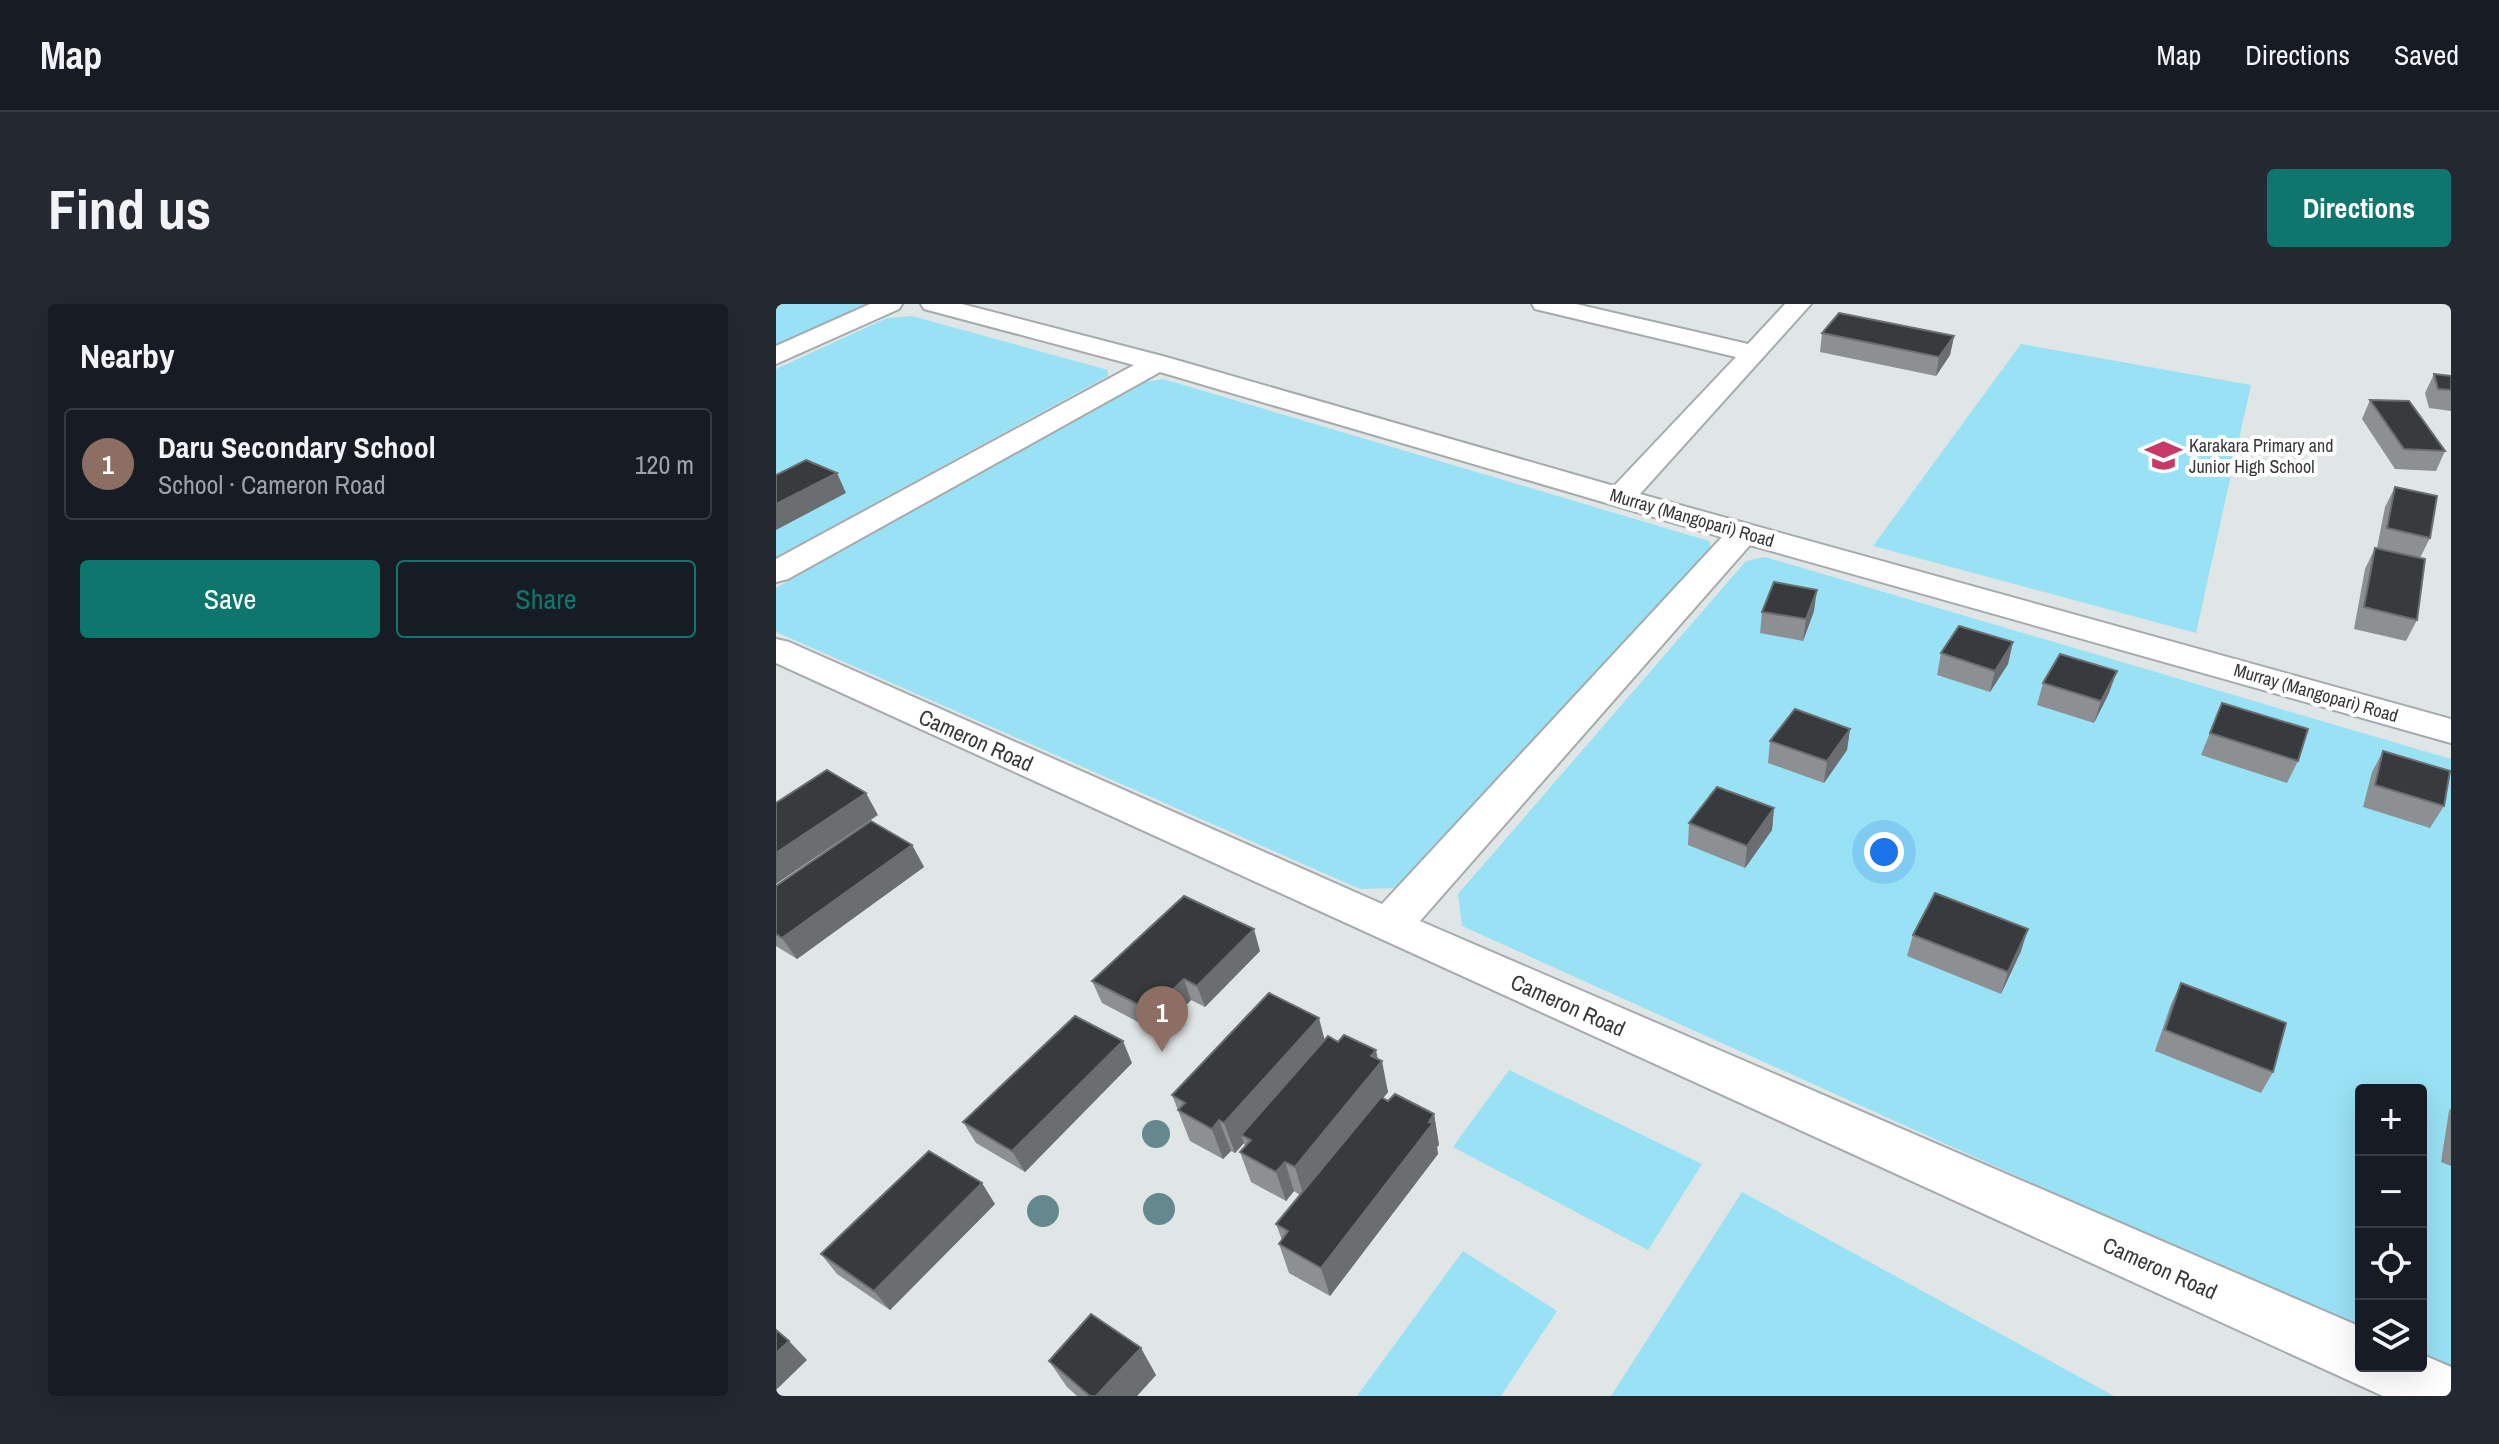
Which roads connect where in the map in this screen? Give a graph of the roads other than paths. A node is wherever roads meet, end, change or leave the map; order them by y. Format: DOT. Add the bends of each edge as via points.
graph roads {
  1 [pos="890,304"];
  2 [pos="933,304"];
  3 [pos="1544,304"];
  4 [pos="1799,304"];
  5 [pos="1754,353"];
  6 [pos="776,356"];
  7 [pos="1157,363"];
  8 [pos="1620,498"];
  9 [pos="1743,533"];
  10 [pos="776,572"];
  11 [pos="776,650"];
  12 [pos="2451,731"];
  13 [pos="1389,926"];
  14 [pos="2355,1353"];
  15 [pos="2396,1372"];
  16 [pos="2450,1396"];
  1 -- 6 [label="street"];
  2 -- 7 [label="street, Murray (Mangopari) Road"];
  3 -- 5 [label="street"];
  4 -- 5 [label="street"];
  5 -- 8 [label="street"];
  7 -- 8 [label="street, Murray (Mangopari) Road"];
  7 -- 10 [label="street"];
  8 -- 9 [label="street, Murray (Mangopari) Road"];
  9 -- 12 [label="street, Murray (Mangopari) Road"];
  9 -- 13 [label="street"];
  11 -- 13 [label="street, Cameron Road"];
  13 -- 14 [label="street, Cameron Road"];
  15 -- 16 [label="street"];
}
